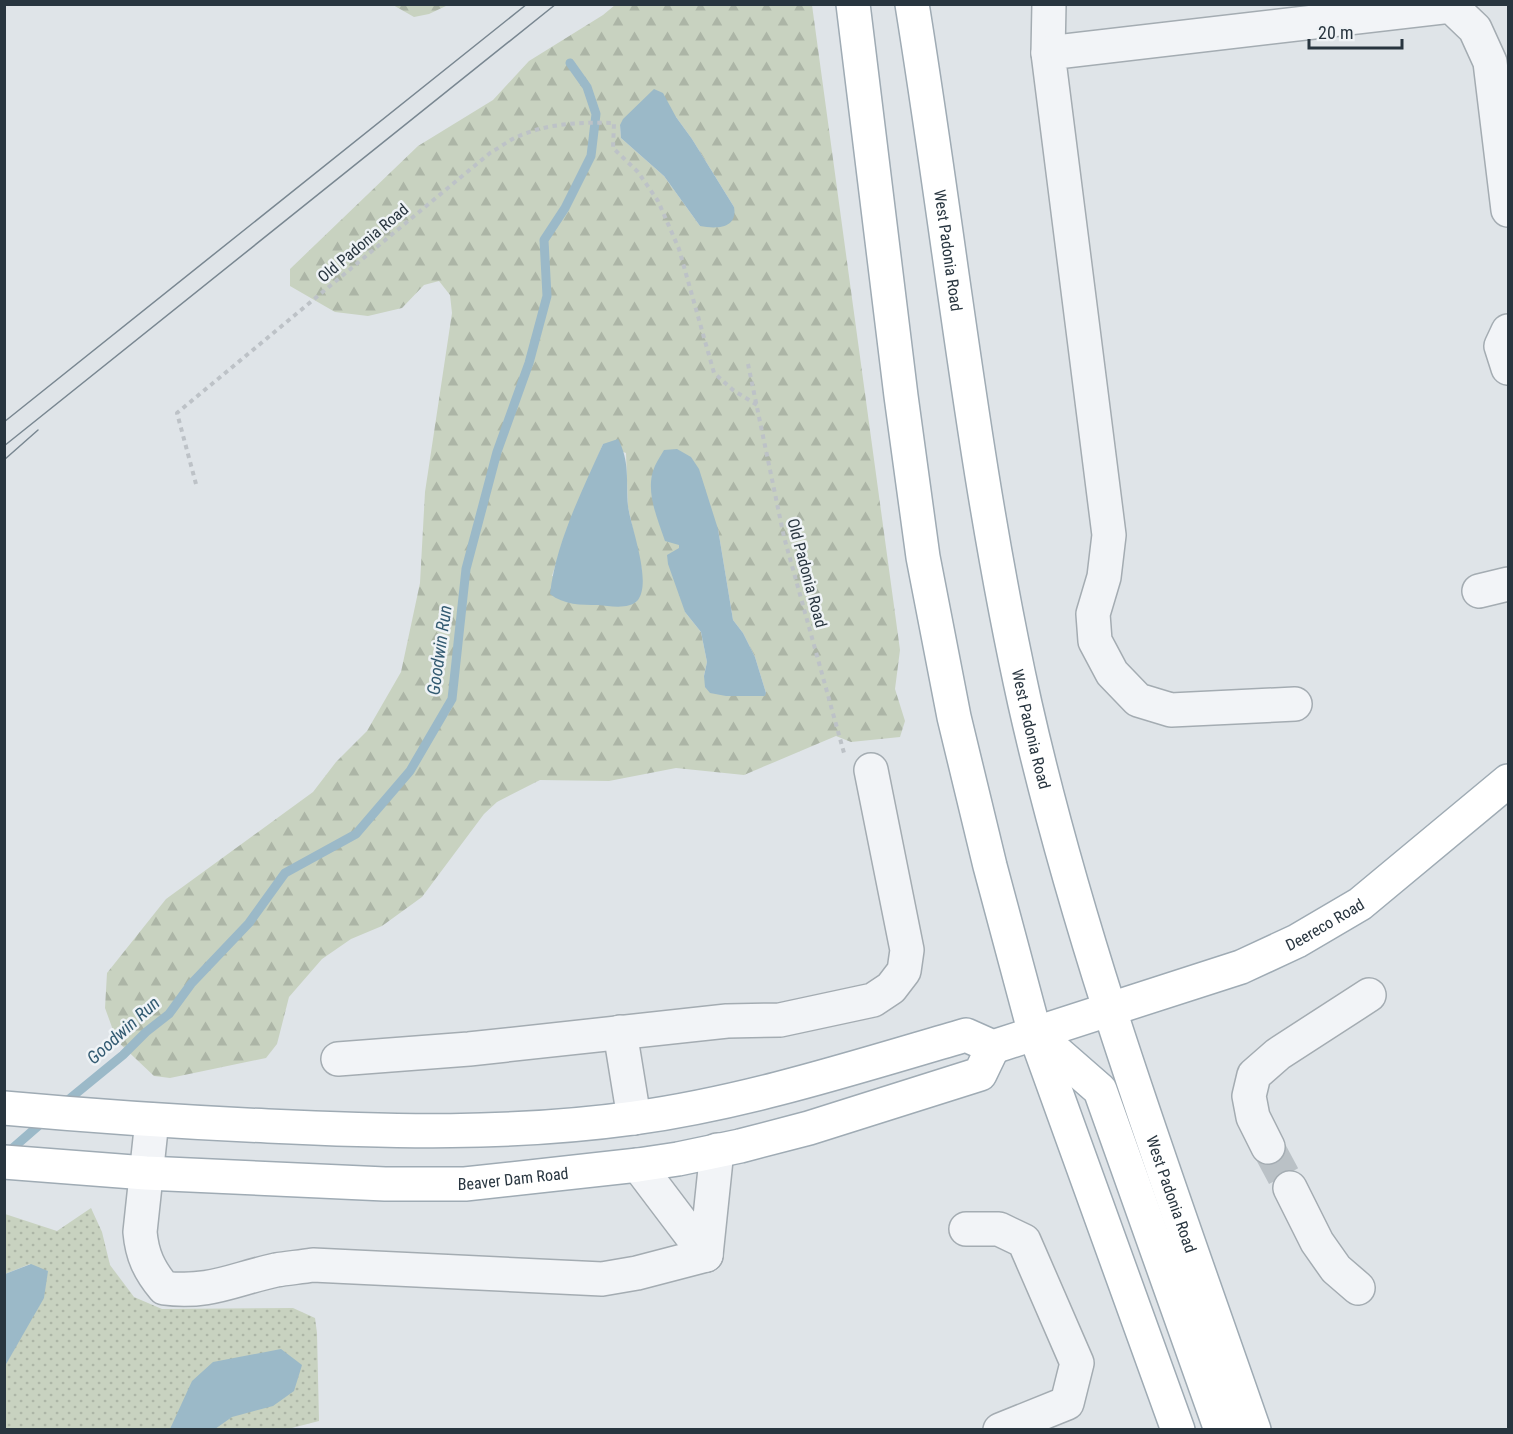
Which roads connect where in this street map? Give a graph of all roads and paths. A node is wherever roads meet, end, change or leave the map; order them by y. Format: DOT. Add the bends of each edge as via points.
graph roads {
  1 [pos="853,4"];
  2 [pos="912,4"];
  3 [pos="1049,4"];
  4 [pos="1451,5"];
  5 [pos="1048,53"];
  6 [pos="1509,210"];
  7 [pos="1509,332"];
  8 [pos="748,364"];
  9 [pos="1509,368"];
  10 [pos="757,405"];
  11 [pos="196,484"];
  12 [pos="1295,704"];
  13 [pos="871,770"];
  14 [pos="1509,781"];
  15 [pos="1369,995"];
  16 [pos="1109,1010"];
  17 [pos="620,1032"];
  18 [pos="1035,1034"];
  19 [pos="993,1047"];
  20 [pos="338,1059"];
  21 [pos="4,1108"];
  22 [pos="634,1118"];
  23 [pos="152,1120"];
  24 [pos="1268,1147"];
  25 [pos="717,1150"];
  26 [pos="4,1162"];
  27 [pos="638,1165"];
  28 [pos="146,1173"];
  29 [pos="1290,1188"];
  30 [pos="966,1229"];
  31 [pos="706,1255"];
  32 [pos="1358,1288"];
  33 [pos="1000,1430"];
  34 [pos="1178,1430"];
  35 [pos="1221,1430"];
  36 [pos="1254,1430"];
  1 -- 18 [label="main road" via="923,557 954,717"];
  2 -- 16 [label="main road, West Padonia Road" via="994,546 1026,705"];
  3 -- 5 [label="lane"];
  4 -- 5 [label="lane"];
  4 -- 6 [label="lane" via="1475,28 1490,62"];
  5 -- 12 [label="lane" via="1109,535 1104,577 1093,614 1095,641 1112,674 1138,700 1171,710"];
  7 -- 9 [label="lane" via="1501,346"];
  8 -- 10 [label="path, Old Padonia Road"];
  10 -- 11 [label="path, Old Padonia Road" via="714,373 679,249 658,201 638,172 613,148 614,123 580,122 519,136 490,153 177,413"];
  10 -- 13 [label="path, Old Padonia Road" via="784,537 844,756"];
  13 -- 17 [label="lane" via="907,950 904,971 891,988 873,1000 780,1020"];
  14 -- 16 [label="main road, Deereco Road" via="1360,904 1315,931 1242,968"];
  15 -- 24 [label="lane" via="1278,1054 1254,1076 1249,1096 1253,1117"];
  16 -- 18 [label="main road"];
  16 -- 36 [label="main road, West Padonia Road"];
  17 -- 20 [label="lane"];
  17 -- 22 [label="lane"];
  18 -- 19 [label="main road"];
  18 -- 34 [label="main road"];
  18 -- 35 [label="main road" via="1100,1090"];
  19 -- 22 [label="main road" via="966,1035 798,1085"];
  19 -- 25 [label="main road, Beaver Dam Road" via="980,1074 809,1128"];
  21 -- 23 [label="main road"];
  22 -- 23 [label="main road" via="536,1129 435,1132"];
  23 -- 28 [label="lane"];
  25 -- 27 [label="main road, Beaver Dam Road"];
  25 -- 31 [label="lane"];
  26 -- 28 [label="main road, Beaver Dam Road"];
  27 -- 28 [label="main road, Beaver Dam Road" via="465,1184 385,1185"];
  27 -- 31 [label="lane"];
  28 -- 31 [label="lane" via="141,1250 164,1288 204,1289 313,1265 602,1279"];
  29 -- 32 [label="lane" via="1317,1242 1336,1269"];
  30 -- 33 [label="lane" via="999,1229 1024,1241 1077,1363 1067,1403"];
}
